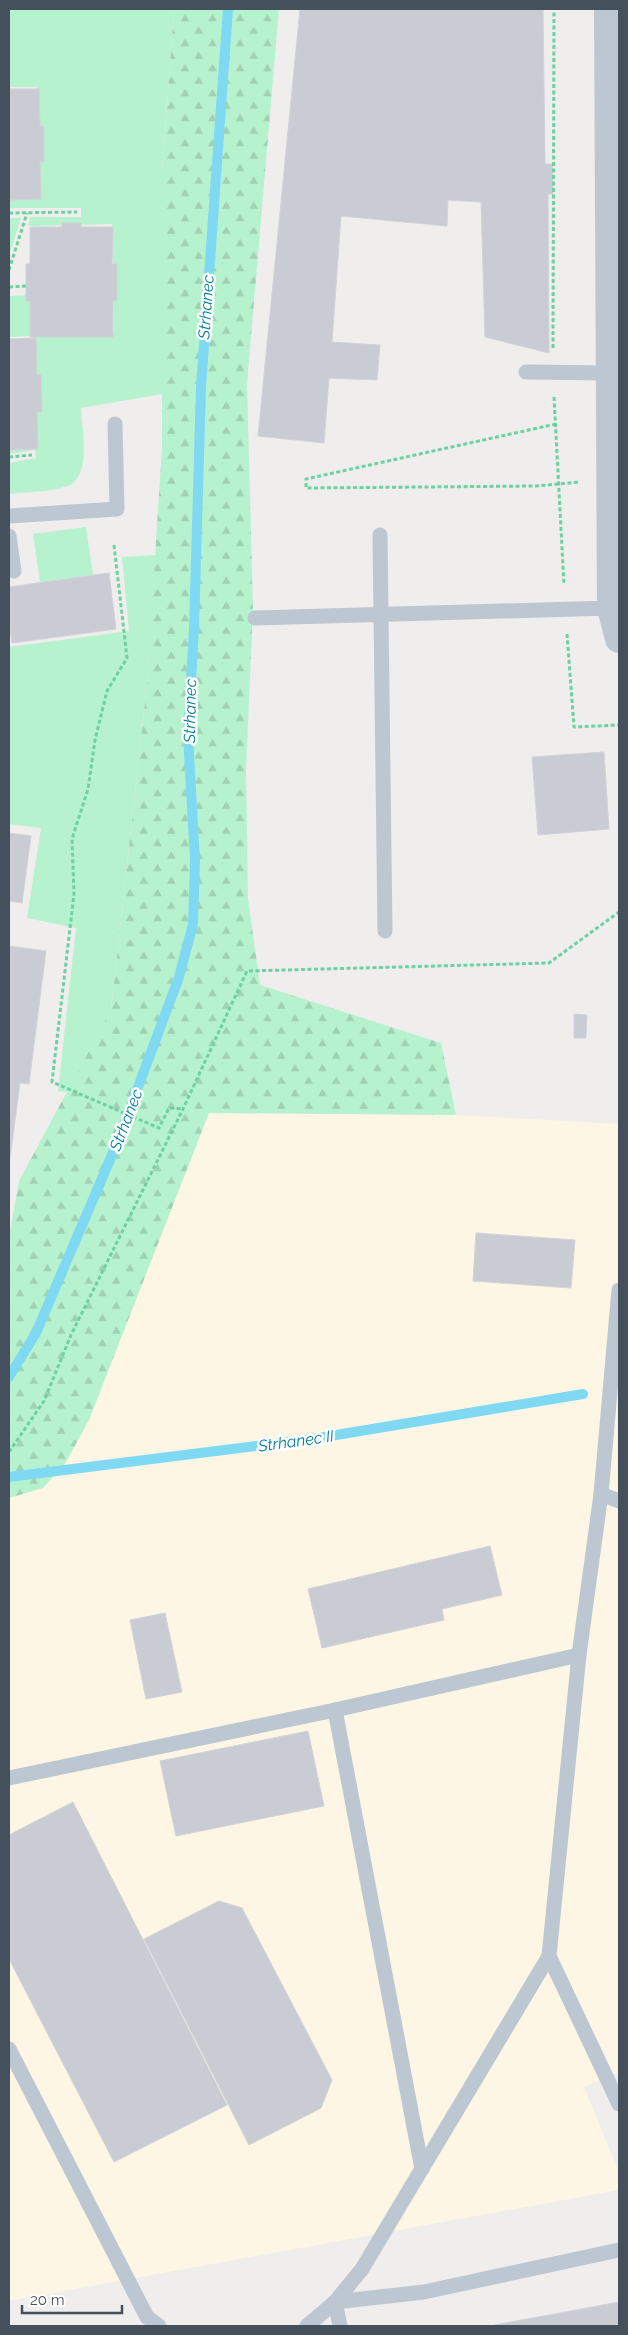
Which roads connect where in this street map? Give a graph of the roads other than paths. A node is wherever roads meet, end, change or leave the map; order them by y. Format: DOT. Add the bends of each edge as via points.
graph roads {
  1 [pos="608,9"];
  2 [pos="614,38"];
  3 [pos="614,298"];
  4 [pos="526,372"];
  5 [pos="610,373"];
  6 [pos="115,424"];
  7 [pos="9,516"];
  8 [pos="380,535"];
  9 [pos="9,536"];
  10 [pos="14,571"];
  11 [pos="615,607"];
  12 [pos="381,614"];
  13 [pos="256,618"];
  14 [pos="619,639"];
  15 [pos="385,931"];
  16 [pos="619,1290"];
  17 [pos="601,1494"];
  18 [pos="619,1501"];
  19 [pos="579,1655"];
  20 [pos="335,1710"];
  21 [pos="9,1778"];
  22 [pos="549,1956"];
  23 [pos="9,2049"];
  24 [pos="619,2104"];
  25 [pos="422,2170"];
  26 [pos="619,2250"];
  27 [pos="335,2302"];
  28 [pos="159,2326"];
  29 [pos="307,2326"];
  30 [pos="340,2326"];
  1 -- 2 [label="street"];
  2 -- 3 [label="street"];
  3 -- 5 [label="street"];
  4 -- 5 [label="lane"];
  5 -- 11 [label="street"];
  6 -- 7 [label="lane" via="116,509"];
  8 -- 12 [label="lane"];
  9 -- 10 [label="lane"];
  11 -- 12 [label="lane"];
  11 -- 14 [label="street"];
  12 -- 13 [label="lane"];
  12 -- 15 [label="lane"];
  16 -- 17 [label="lane"];
  17 -- 18 [label="lane"];
  17 -- 19 [label="lane"];
  19 -- 20 [label="lane"];
  19 -- 22 [label="lane"];
  20 -- 21 [label="lane"];
  20 -- 25 [label="lane"];
  22 -- 24 [label="lane"];
  22 -- 25 [label="lane"];
  23 -- 28 [label="lane" via="147,2317"];
  25 -- 27 [label="lane" via="362,2269"];
  26 -- 27 [label="lane" via="424,2292"];
  27 -- 29 [label="lane"];
  27 -- 30 [label="lane"];
}
